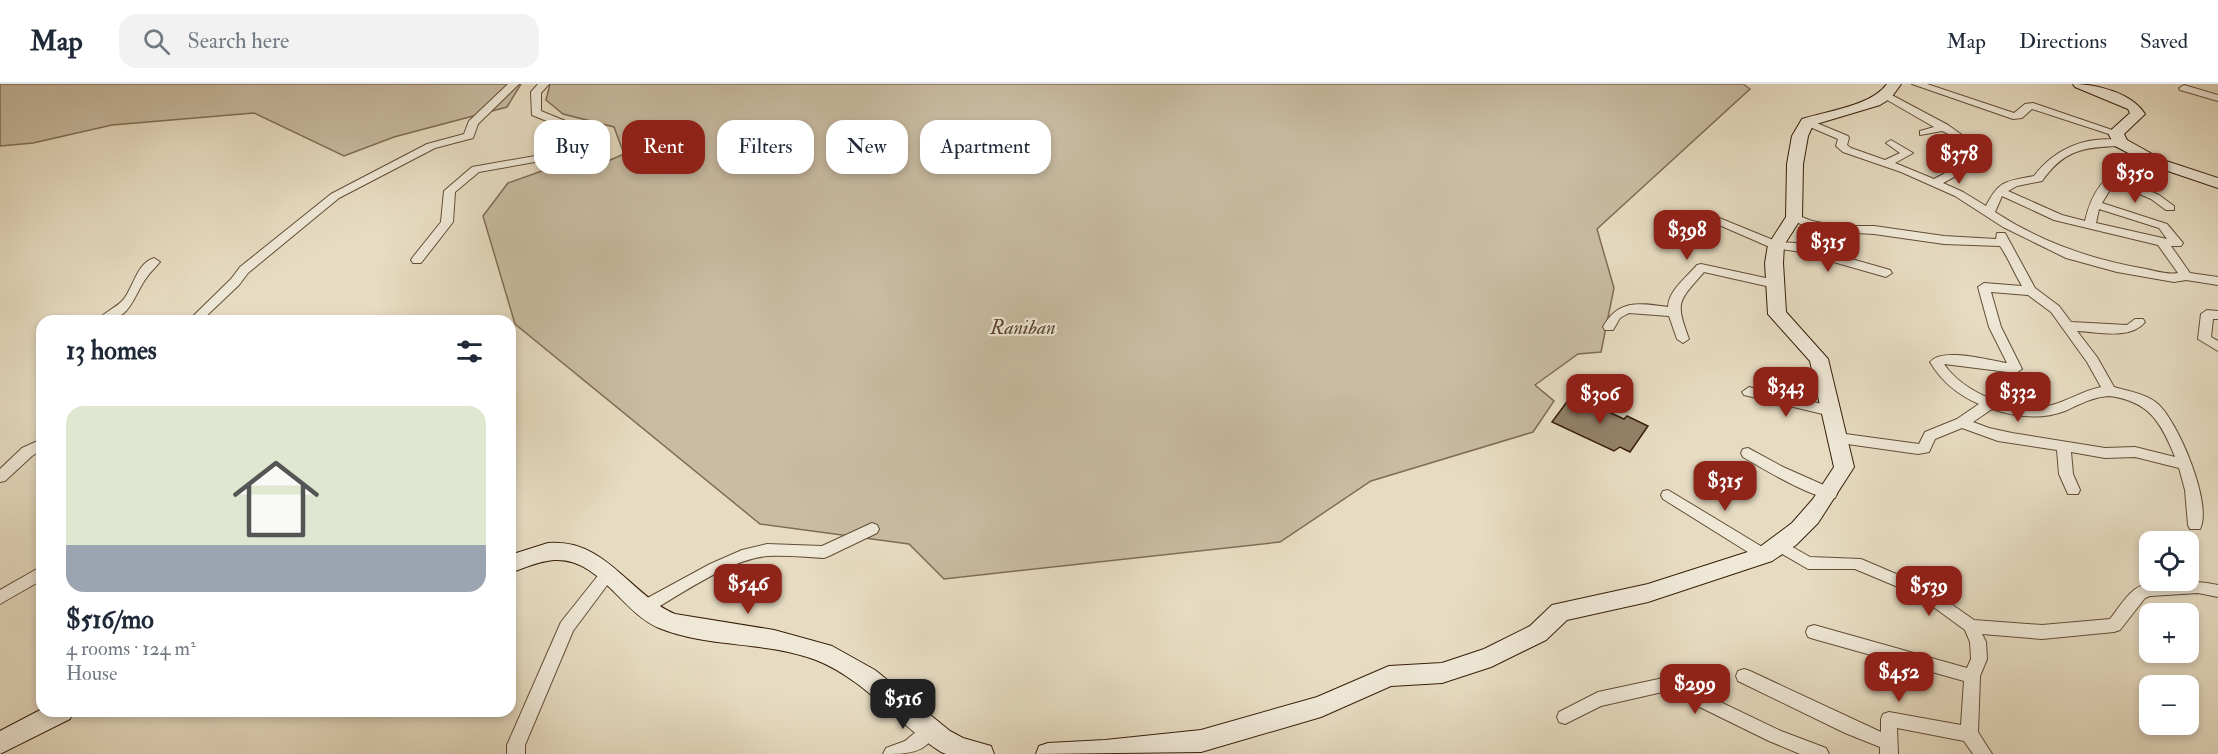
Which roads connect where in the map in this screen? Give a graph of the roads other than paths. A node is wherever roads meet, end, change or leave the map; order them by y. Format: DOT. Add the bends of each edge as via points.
graph roads {
  1 [pos="514,84"];
  2 [pos="544,84"];
  3 [pos="1917,84"];
  4 [pos="2080,84"];
  5 [pos="2184,88"];
  6 [pos="1890,90"];
  7 [pos="2218,98"];
  8 [pos="1808,122"];
  9 [pos="1944,127"];
  10 [pos="1924,133"];
  11 [pos="1957,135"];
  12 [pos="2118,138"];
  13 [pos="1891,143"];
  14 [pos="2150,159"];
  15 [pos="1972,163"];
  16 [pos="1885,164"];
  17 [pos="2111,178"];
  18 [pos="1934,183"];
  19 [pos="2218,183"];
  20 [pos="1999,191"];
  21 [pos="2094,204"];
  22 [pos="2170,208"];
  23 [pos="1989,212"];
  24 [pos="1707,216"];
  25 [pos="1794,217"];
  26 [pos="2007,225"];
  27 [pos="2090,225"];
  28 [pos="2162,242"];
  29 [pos="2002,243"];
  30 [pos="1776,244"];
  31 [pos="417,260"];
  32 [pos="154,262"];
  33 [pos="1886,273"];
  34 [pos="2186,276"];
  35 [pos="2218,280"];
  36 [pos="1775,284"];
  37 [pos="2031,291"];
  38 [pos="1672,312"];
  39 [pos="111,315"];
  40 [pos="200,315"];
  41 [pos="2218,315"];
  42 [pos="2139,322"];
  43 [pos="2066,326"];
  44 [pos="1609,327"];
  45 [pos="1683,339"];
  46 [pos="2218,347"];
  47 [pos="2110,391"];
  48 [pos="1749,392"];
  49 [pos="1990,404"];
  50 [pos="1831,411"];
  51 [pos="1962,422"];
  52 [pos="1838,438"];
  53 [pos="2064,446"];
  54 [pos="36,447"];
  55 [pos="1748,453"];
  56 [pos="2183,464"];
  57 [pos="0,477"];
  58 [pos="2073,490"];
  59 [pos="1830,494"];
  60 [pos="1668,495"];
  61 [pos="2195,525"];
  62 [pos="872,529"];
  63 [pos="1773,551"];
  64 [pos="516,562"];
  65 [pos="609,572"];
  66 [pos="36,576"];
  67 [pos="2218,591"];
  68 [pos="0,598"];
  69 [pos="645,607"];
  70 [pos="1971,626"];
  71 [pos="1814,632"];
  72 [pos="1744,676"];
  73 [pos="1972,676"];
  74 [pos="50,717"];
  75 [pos="1565,717"];
  76 [pos="929,731"];
  77 [pos="1969,734"];
  78 [pos="0,743"];
  79 [pos="1889,748"];
  80 [pos="1105,753"];
  81 [pos="516,754"];
  82 [pos="892,754"];
  83 [pos="982,754"];
  84 [pos="1048,754"];
  85 [pos="1820,754"];
  86 [pos="1983,754"];
  1 -- 40 [label="street" via="473,123 469,136 431,146 335,196 244,270"];
  2 -- 31 [label="street" via="536,92 536,113 581,131 587,147 476,169 450,190 447,222"];
  3 -- 12 [label="street" via="2013,116 2033,106"];
  4 -- 12 [label="street" via="2133,106 2138,114"];
  5 -- 7 [label="street"];
  6 -- 8 [label="street" via="1875,102"];
  6 -- 9 [label="street"];
  8 -- 16 [label="street" via="1844,138 1841,146 1847,150"];
  8 -- 25 [label="street" via="1800,136 1795,164"];
  9 -- 10 [label="street"];
  9 -- 11 [label="street"];
  12 -- 14 [label="street"];
  12 -- 20 [label="street" via="2061,152 2038,179 2014,183"];
  13 -- 16 [label="street" via="1908,153"];
  14 -- 17 [label="street"];
  14 -- 19 [label="street"];
  15 -- 18 [label="street"];
  16 -- 18 [label="street"];
  17 -- 21 [label="street"];
  17 -- 22 [label="street" via="2155,197"];
  18 -- 23 [label="street"];
  20 -- 23 [label="street"];
  20 -- 27 [label="street" via="2058,218"];
  21 -- 27 [label="street"];
  21 -- 28 [label="street" via="2163,226 2177,243"];
  23 -- 26 [label="street"];
  24 -- 30 [label="street"];
  25 -- 29 [label="street" via="1838,229"];
  25 -- 30 [label="street"];
  26 -- 29 [label="street" via="2001,230"];
  26 -- 34 [label="street" via="2070,255 2117,268 2174,278"];
  27 -- 28 [label="street"];
  28 -- 34 [label="street"];
  29 -- 37 [label="street"];
  30 -- 33 [label="street"];
  30 -- 36 [label="street"];
  32 -- 39 [label="street" via="141,276 128,302"];
  34 -- 35 [label="street"];
  36 -- 38 [label="street" via="1701,268 1677,293"];
  36 -- 50 [label="street" via="1777,314 1819,359"];
  37 -- 43 [label="street" via="2055,309"];
  37 -- 49 [label="street" via="1984,287 1995,327 2016,369 1944,358 1936,362 1959,387"];
  38 -- 44 [label="street" via="1626,310 1616,314"];
  38 -- 45 [label="street"];
  41 -- 46 [label="street" via="2207,314 2204,339"];
  42 -- 43 [label="street" via="2129,329"];
  43 -- 47 [label="street"];
  47 -- 49 [label="street" via="2084,395 2045,412"];
  47 -- 56 [label="street" via="2153,406 2163,418"];
  48 -- 50 [label="street"];
  49 -- 51 [label="street"];
  50 -- 52 [label="street"];
  51 -- 52 [label="street" via="1930,436 1924,448 1918,449"];
  51 -- 53 [label="street" via="1975,430"];
  52 -- 59 [label="street" via="1844,466"];
  53 -- 56 [label="street" via="2105,453 2135,452"];
  53 -- 58 [label="street" via="2066,474"];
  54 -- 57 [label="street"];
  55 -- 59 [label="street"];
  56 -- 61 [label="street" via="2190,480"];
  59 -- 63 [label="street"];
  60 -- 63 [label="street"];
  62 -- 69 [label="street" via="824,552 767,550 747,554"];
  63 -- 70 [label="street" via="1808,563 1856,563 1922,591"];
  63 -- 80 [label="street" via="1648,593 1560,612 1538,633 1510,648 1442,673 1389,676 1321,706 1202,741"];
  64 -- 65 [label="street" via="561,551 587,558"];
  65 -- 69 [label="street"];
  65 -- 81 [label="street" via="567,627"];
  66 -- 68 [label="street"];
  67 -- 70 [label="street" via="2198,587 2148,590 2140,594 2114,626 2042,632"];
  69 -- 76 [label="street" via="663,620 682,626 793,643 838,660 891,696"];
  70 -- 73 [label="street" via="1978,642 1979,659"];
  71 -- 73 [label="street"];
  72 -- 79 [label="street"];
  73 -- 77 [label="street"];
  74 -- 78 [label="street"];
  75 -- 85 [label="street" via="1598,699 1668,684"];
  76 -- 82 [label="street" via="911,747"];
  76 -- 83 [label="street" via="950,746"];
  77 -- 79 [label="street" via="1889,718"];
  77 -- 86 [label="street"];
  80 -- 84 [label="street"];
}
